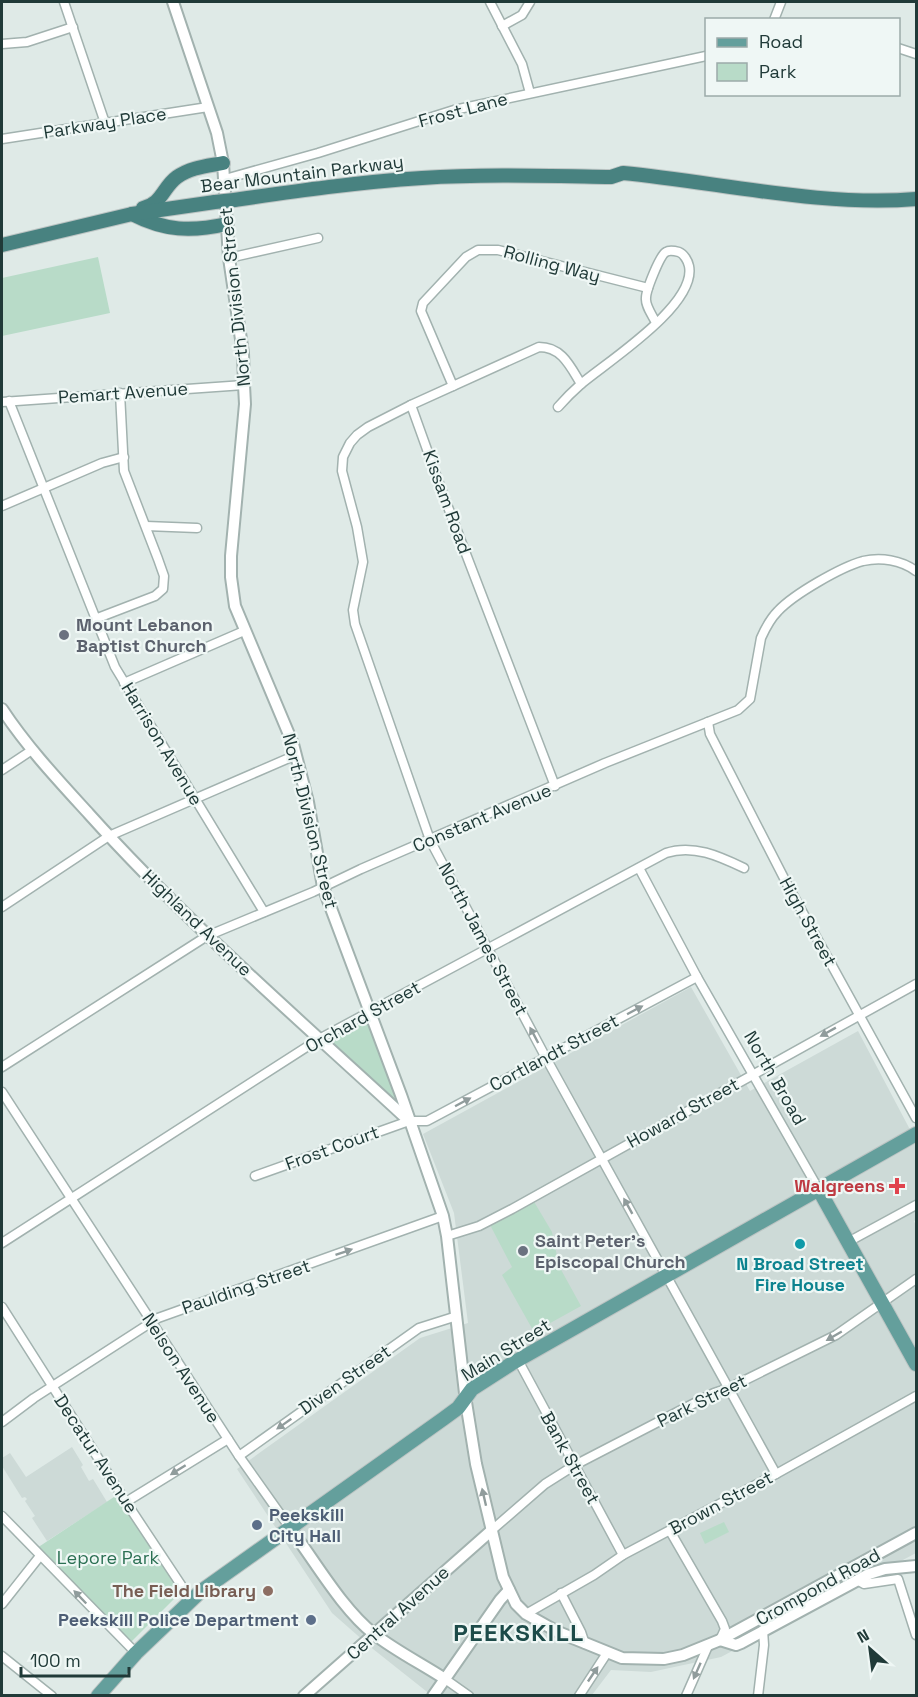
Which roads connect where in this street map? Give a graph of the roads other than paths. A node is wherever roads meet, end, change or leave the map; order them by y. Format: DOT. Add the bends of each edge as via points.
graph roads {
  1 [pos="64,2"];
  2 [pos="173,2"];
  3 [pos="490,2"];
  4 [pos="530,2"];
  5 [pos="781,2"];
  6 [pos="775,18"];
  7 [pos="502,26"];
  8 [pos="73,27"];
  9 [pos="2,44"];
  10 [pos="900,49"];
  11 [pos="916,54"];
  12 [pos="705,56"];
  13 [pos="530,93"];
  14 [pos="208,107"];
  15 [pos="105,123"];
  16 [pos="2,139"];
  17 [pos="223,163"];
  18 [pos="610,177"];
  19 [pos="225,179"];
  20 [pos="168,186"];
  21 [pos="916,199"];
  22 [pos="194,206"];
  23 [pos="916,208"];
  24 [pos="170,209"];
  25 [pos="132,214"];
  26 [pos="227,224"];
  27 [pos="178,229"];
  28 [pos="318,238"];
  29 [pos="2,245"];
  30 [pos="229,258"];
  31 [pos="648,288"];
  32 [pos="656,323"];
  33 [pos="580,384"];
  34 [pos="244,386"];
  35 [pos="453,386"];
  36 [pos="120,393"];
  37 [pos="5,402"];
  38 [pos="411,405"];
  39 [pos="558,407"];
  40 [pos="124,458"];
  41 [pos="43,488"];
  42 [pos="2,506"];
  43 [pos="146,526"];
  44 [pos="197,528"];
  45 [pos="916,571"];
  46 [pos="95,619"];
  47 [pos="244,631"];
  48 [pos="124,683"];
  49 [pos="2,709"];
  50 [pos="708,722"];
  51 [pos="32,750"];
  52 [pos="296,755"];
  53 [pos="2,770"];
  54 [pos="555,786"];
  55 [pos="195,799"];
  56 [pos="109,837"];
  57 [pos="430,840"];
  58 [pos="639,868"];
  59 [pos="744,868"];
  60 [pos="323,887"];
  61 [pos="2,907"];
  62 [pos="264,912"];
  63 [pos="207,936"];
  64 [pos="488,950"];
  65 [pos="697,977"];
  66 [pos="916,984"];
  67 [pos="369,1011"];
  68 [pos="860,1014"];
  69 [pos="319,1039"];
  70 [pos="546,1058"];
  71 [pos="2,1066"];
  72 [pos="752,1074"];
  73 [pos="2,1092"];
  74 [pos="916,1118"];
  75 [pos="409,1121"];
  76 [pos="916,1134"];
  77 [pos="602,1158"];
  78 [pos="255,1176"];
  79 [pos="819,1190"];
  80 [pos="71,1199"];
  81 [pos="916,1205"];
  82 [pos="443,1216"];
  83 [pos="447,1236"];
  84 [pos="848,1242"];
  85 [pos="2,1243"];
  86 [pos="667,1276"];
  87 [pos="916,1279"];
  88 [pos="882,1303"];
  89 [pos="2,1307"];
  90 [pos="457,1316"];
  91 [pos="151,1322"];
  92 [pos="518,1360"];
  93 [pos="916,1364"];
  94 [pos="462,1368"];
  95 [pos="487,1380"];
  96 [pos="52,1387"];
  97 [pos="729,1388"];
  98 [pos="916,1396"];
  99 [pos="465,1398"];
  100 [pos="2,1422"];
  101 [pos="228,1439"];
  102 [pos="239,1456"];
  103 [pos="575,1466"];
  104 [pos="776,1474"];
  105 [pos="126,1502"];
  106 [pos="2,1516"];
  107 [pos="290,1528"];
  108 [pos="492,1530"];
  109 [pos="670,1531"];
  110 [pos="916,1533"];
  111 [pos="622,1555"];
  112 [pos="40,1556"];
  113 [pos="916,1566"];
  114 [pos="857,1580"];
  115 [pos="509,1590"];
  116 [pos="561,1593"];
  117 [pos="191,1600"];
  118 [pos="2,1604"];
  119 [pos="526,1614"];
  120 [pos="763,1630"];
  121 [pos="374,1635"];
  122 [pos="916,1635"];
  123 [pos="720,1640"];
  124 [pos="585,1644"];
  125 [pos="708,1646"];
  126 [pos="136,1653"];
  127 [pos="607,1653"];
  128 [pos="2,1656"];
  129 [pos="445,1679"];
  130 [pos="52,1695"];
  131 [pos="98,1695"];
  132 [pos="304,1695"];
  133 [pos="434,1695"];
  134 [pos="469,1695"];
  135 [pos="579,1695"];
  136 [pos="686,1695"];
  137 [pos="758,1695"];
  1 -- 8 [label="street"];
  2 -- 14 [label="street, North Division Street"];
  3 -- 7 [label="street"];
  4 -- 7 [label="street" via="522,15"];
  5 -- 6 [label="street"];
  7 -- 13 [label="street" via="522,64"];
  8 -- 9 [label="street" via="27,42"];
  8 -- 15 [label="street"];
  10 -- 11 [label="street"];
  12 -- 13 [label="street, Frost Lane"];
  13 -- 19 [label="street, Frost Lane" via="454,110"];
  14 -- 15 [label="street, Parkway Place"];
  14 -- 17 [label="street, North Division Street"];
  15 -- 16 [label="street, Parkway Place"];
  17 -- 19 [label="street, North Division Street"];
  17 -- 20 [label="highway" via="188,171"];
  18 -- 21 [label="highway, Bear Mountain Parkway" via="623,173 833,198"];
  18 -- 22 [label="highway, Bear Mountain Parkway, bridge" via="425,178"];
  18 -- 23 [label="highway, Bear Mountain Parkway" via="622,182 812,205"];
  19 -- 26 [label="street, North Division Street"];
  20 -- 22 [label="highway" via="171,200"];
  20 -- 25 [label="highway" via="156,203"];
  22 -- 24 [label="highway, Bear Mountain Parkway"];
  24 -- 25 [label="highway, Bear Mountain Parkway"];
  24 -- 27 [label="highway"];
  25 -- 27 [label="highway" via="149,223"];
  25 -- 29 [label="highway, Bear Mountain Parkway"];
  26 -- 27 [label="highway"];
  26 -- 30 [label="street, North Division Street"];
  28 -- 30 [label="street"];
  30 -- 34 [label="street, North Division Street"];
  31 -- 32 [label="street" via="646,304"];
  31 -- 32 [label="street" via="662,255 671,250 684,255 689,265 684,291"];
  31 -- 35 [label="street, Rolling Way" via="498,250 478,250 466,257 423,303 421,311"];
  32 -- 33 [label="street"];
  33 -- 35 [label="street" via="561,354 539,347"];
  33 -- 39 [label="street"];
  34 -- 36 [label="street, Pemart Avenue"];
  34 -- 47 [label="street, North Division Street" via="231,578"];
  35 -- 38 [label="street"];
  36 -- 37 [label="street, Pemart Avenue"];
  36 -- 40 [label="street"];
  37 -- 41 [label="street, Harrison Avenue"];
  38 -- 54 [label="street, Kissam Road"];
  38 -- 57 [label="street, North James Street" via="357,435 346,450 342,471 363,562 353,610 355,624"];
  40 -- 41 [label="street"];
  40 -- 43 [label="street" via="124,471"];
  41 -- 42 [label="street"];
  41 -- 46 [label="street, Harrison Avenue"];
  43 -- 44 [label="street"];
  43 -- 46 [label="street" via="164,579 163,589 155,596"];
  45 -- 50 [label="street, Constant Avenue" via="895,561 864,561 787,603 777,611 761,638 750,699 738,710"];
  46 -- 48 [label="street, Harrison Avenue"];
  47 -- 48 [label="street"];
  47 -- 52 [label="street, North Division Street"];
  48 -- 55 [label="street, Harrison Avenue"];
  49 -- 51 [label="street, Highland Avenue"];
  50 -- 54 [label="street, Constant Avenue"];
  50 -- 68 [label="street, High Street" via="710,734 787,884"];
  51 -- 53 [label="street"];
  51 -- 56 [label="street, Highland Avenue"];
  52 -- 55 [label="street"];
  52 -- 60 [label="street, North Division Street"];
  54 -- 57 [label="street, Constant Avenue"];
  55 -- 56 [label="street"];
  55 -- 62 [label="street, Harrison Avenue"];
  56 -- 61 [label="street"];
  56 -- 63 [label="street, Highland Avenue"];
  57 -- 60 [label="street, Constant Avenue"];
  57 -- 64 [label="street, North James Street"];
  58 -- 59 [label="street, Orchard Street" via="666,853 687,848"];
  58 -- 64 [label="street, Orchard Street"];
  58 -- 65 [label="street, North Broad"];
  60 -- 62 [label="street, Constant Avenue"];
  60 -- 67 [label="street, North Division Street"];
  62 -- 63 [label="street, Constant Avenue"];
  63 -- 69 [label="street, Highland Avenue"];
  63 -- 71 [label="street, Constant Avenue"];
  64 -- 67 [label="street, Orchard Street"];
  70 -- 64 [label="street, North James Street, one-way"];
  70 -- 65 [label="street, Cortlandt Street, one-way"];
  65 -- 72 [label="street, North Broad"];
  66 -- 68 [label="street, Howard Street"];
  67 -- 69 [label="street, Orchard Street"];
  67 -- 75 [label="street, North Division Street"];
  68 -- 72 [label="street, Howard Street, one-way"];
  68 -- 74 [label="street, High Street"];
  69 -- 75 [label="street, Highland Avenue"];
  69 -- 80 [label="street, Orchard Street"];
  75 -- 70 [label="street, Cortlandt Street, one-way" via="427,1121"];
  70 -- 77 [label="street, North James Street"];
  72 -- 77 [label="street, Howard Street"];
  72 -- 79 [label="street, North Broad"];
  73 -- 80 [label="street, Nelson Avenue"];
  75 -- 78 [label="street, Frost Court"];
  75 -- 82 [label="street, North Division Street"];
  76 -- 79 [label="main road, Main Street"];
  77 -- 83 [label="street, Howard Street" via="479,1226"];
  86 -- 77 [label="street, North James Street, one-way"];
  79 -- 84 [label="main road, North Broad"];
  79 -- 86 [label="main road, Main Street"];
  80 -- 85 [label="street, Orchard Street"];
  80 -- 91 [label="street, Nelson Avenue"];
  81 -- 84 [label="street"];
  82 -- 83 [label="street, North Division Street"];
  91 -- 82 [label="street, Paulding Street, one-way"];
  83 -- 90 [label="street, North Division Street"];
  84 -- 88 [label="main road, North Broad"];
  86 -- 92 [label="main road, Main Street"];
  86 -- 97 [label="street, North James Street"];
  87 -- 88 [label="street, Park Street"];
  88 -- 93 [label="main road, North Broad"];
  88 -- 97 [label="street, Park Street, one-way" via="836,1335"];
  89 -- 96 [label="street, Decatur Avenue"];
  90 -- 94 [label="street, North Division Street"];
  90 -- 102 [label="street, Diven Street, one-way" via="418,1328"];
  91 -- 96 [label="street, Paulding Street"];
  91 -- 101 [label="street, Nelson Avenue"];
  92 -- 95 [label="main road, Main Street"];
  92 -- 103 [label="street, Bank Street"];
  94 -- 95 [label="street"];
  94 -- 99 [label="street, North Division Street"];
  95 -- 99 [label="main road, Main Street"];
  96 -- 100 [label="street, Paulding Street"];
  96 -- 105 [label="street, Decatur Avenue"];
  97 -- 103 [label="street, Park Street"];
  97 -- 104 [label="street, North James Street"];
  98 -- 104 [label="street, Brown Street"];
  99 -- 107 [label="main road, Main Street" via="458,1408"];
  108 -- 99 [label="street, North Division Street, one-way"];
  101 -- 102 [label="street, Nelson Avenue"];
  101 -- 105 [label="street, one-way"];
  102 -- 107 [label="street, Nelson Avenue"];
  103 -- 108 [label="street, Park Street" via="544,1484"];
  103 -- 111 [label="street, Bank Street"];
  104 -- 109 [label="street, Brown Street"];
  105 -- 117 [label="street, Decatur Avenue"];
  106 -- 112 [label="street"];
  107 -- 117 [label="main road, Main Street"];
  107 -- 121 [label="street, Nelson Avenue" via="346,1605"];
  108 -- 115 [label="street, North Division Street"];
  108 -- 121 [label="street, Central Avenue"];
  109 -- 111 [label="street, Brown Street"];
  109 -- 123 [label="street" via="722,1621"];
  110 -- 123 [label="street, Crompond Road"];
  111 -- 116 [label="street, Brown Street"];
  112 -- 118 [label="street"];
  126 -- 112 [label="street, one-way"];
  113 -- 114 [label="street" via="885,1569"];
  114 -- 120 [label="street"];
  114 -- 122 [label="street" via="864,1584 898,1579"];
  115 -- 119 [label="street, North Division Street"];
  115 -- 129 [label="street"];
  116 -- 119 [label="street, Brown Street"];
  116 -- 124 [label="street"];
  117 -- 126 [label="main road, Main Street"];
  119 -- 124 [label="street, Crompond Road"];
  120 -- 123 [label="street" via="736,1645"];
  120 -- 137 [label="street"];
  121 -- 129 [label="street, Nelson Avenue"];
  121 -- 132 [label="street, Central Avenue"];
  123 -- 125 [label="street, Crompond Road"];
  124 -- 127 [label="street, Crompond Road"];
  125 -- 127 [label="street, Crompond Road" via="663,1659 622,1658"];
  125 -- 136 [label="street, one-way"];
  126 -- 131 [label="main road, Main Street"];
  135 -- 127 [label="street, one-way"];
  128 -- 130 [label="street"];
  129 -- 133 [label="street"];
  129 -- 134 [label="street"];
}
